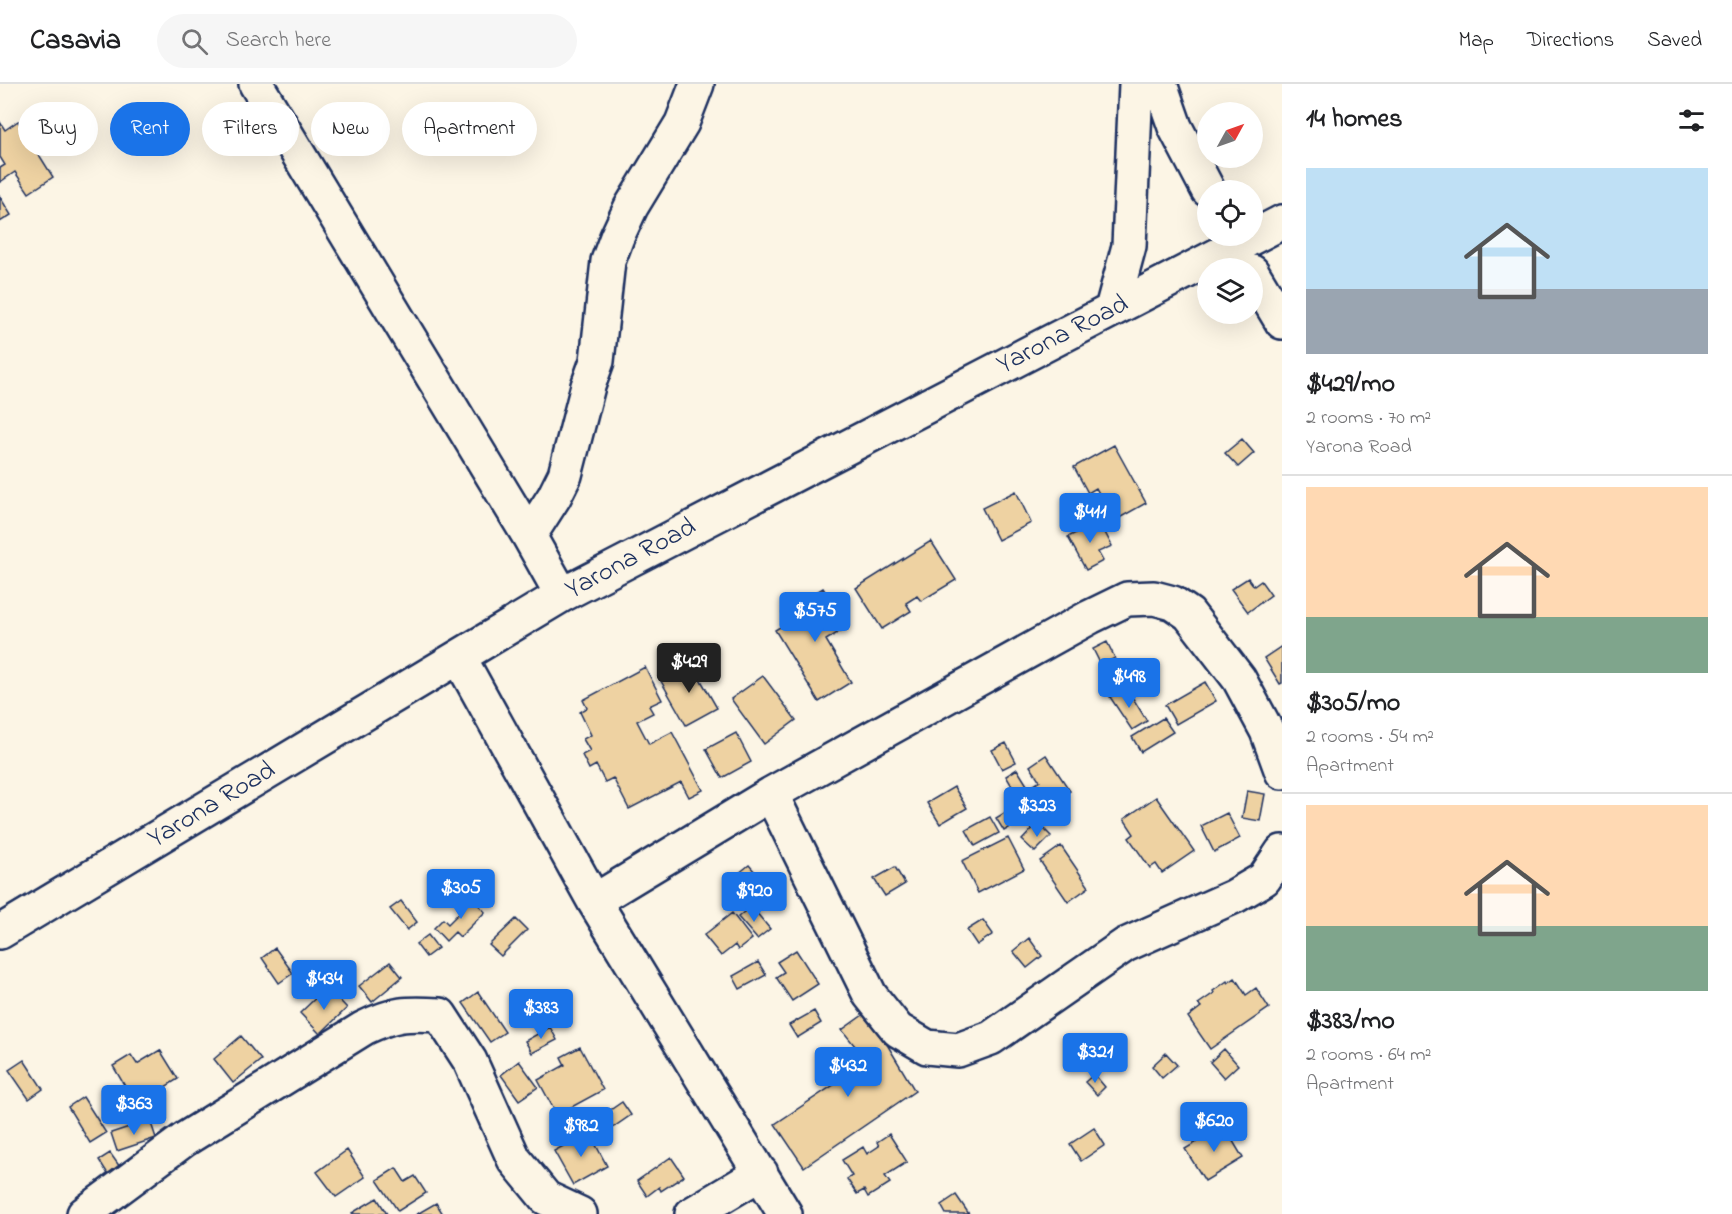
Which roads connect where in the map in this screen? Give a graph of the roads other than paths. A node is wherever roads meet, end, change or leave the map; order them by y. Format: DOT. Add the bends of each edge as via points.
graph roads {
  1 [pos="256,84"];
  2 [pos="697,84"];
  3 [pos="1137,84"];
  4 [pos="1160,84"];
  5 [pos="1203,180"];
  6 [pos="1282,222"];
  7 [pos="1243,255"];
  8 [pos="1112,309"];
  9 [pos="1282,322"];
  10 [pos="529,536"];
  11 [pos="562,595"];
  12 [pos="459,657"];
  13 [pos="1282,772"];
  14 [pos="771,794"];
  15 [pos="1282,852"];
  16 [pos="594,901"];
  17 [pos="0,932"];
  18 [pos="761,1173"];
  19 [pos="84,1214"];
  20 [pos="580,1214"];
  21 [pos="692,1214"];
  22 [pos="785,1214"];
  1 -- 10 [label="street"];
  2 -- 10 [label="street" via="682,123 617,237 609,261 597,361 565,475"];
  3 -- 8 [label="street" via="1128,246"];
  4 -- 5 [label="street" via="1175,127"];
  6 -- 7 [label="street, Yarona Road"];
  7 -- 8 [label="street, Yarona Road"];
  7 -- 9 [label="street"];
  8 -- 11 [label="street, Yarona Road"];
  10 -- 11 [label="street"];
  11 -- 12 [label="street, Yarona Road"];
  12 -- 16 [label="street"];
  12 -- 17 [label="street, Yarona Road"];
  13 -- 14 [label="street" via="1267,731 1239,679 1189,614 1173,603 1154,598 1127,599"];
  14 -- 15 [label="street" via="870,995 898,1030 927,1047 958,1050 991,1038 1125,945 1264,879"];
  14 -- 16 [label="street"];
  16 -- 18 [label="street"];
  18 -- 21 [label="street"];
  18 -- 22 [label="street"];
  19 -- 20 [label="street" via="185,1139 364,1028 388,1017 411,1013 440,1015 470,1061 514,1159 546,1198"];
}
